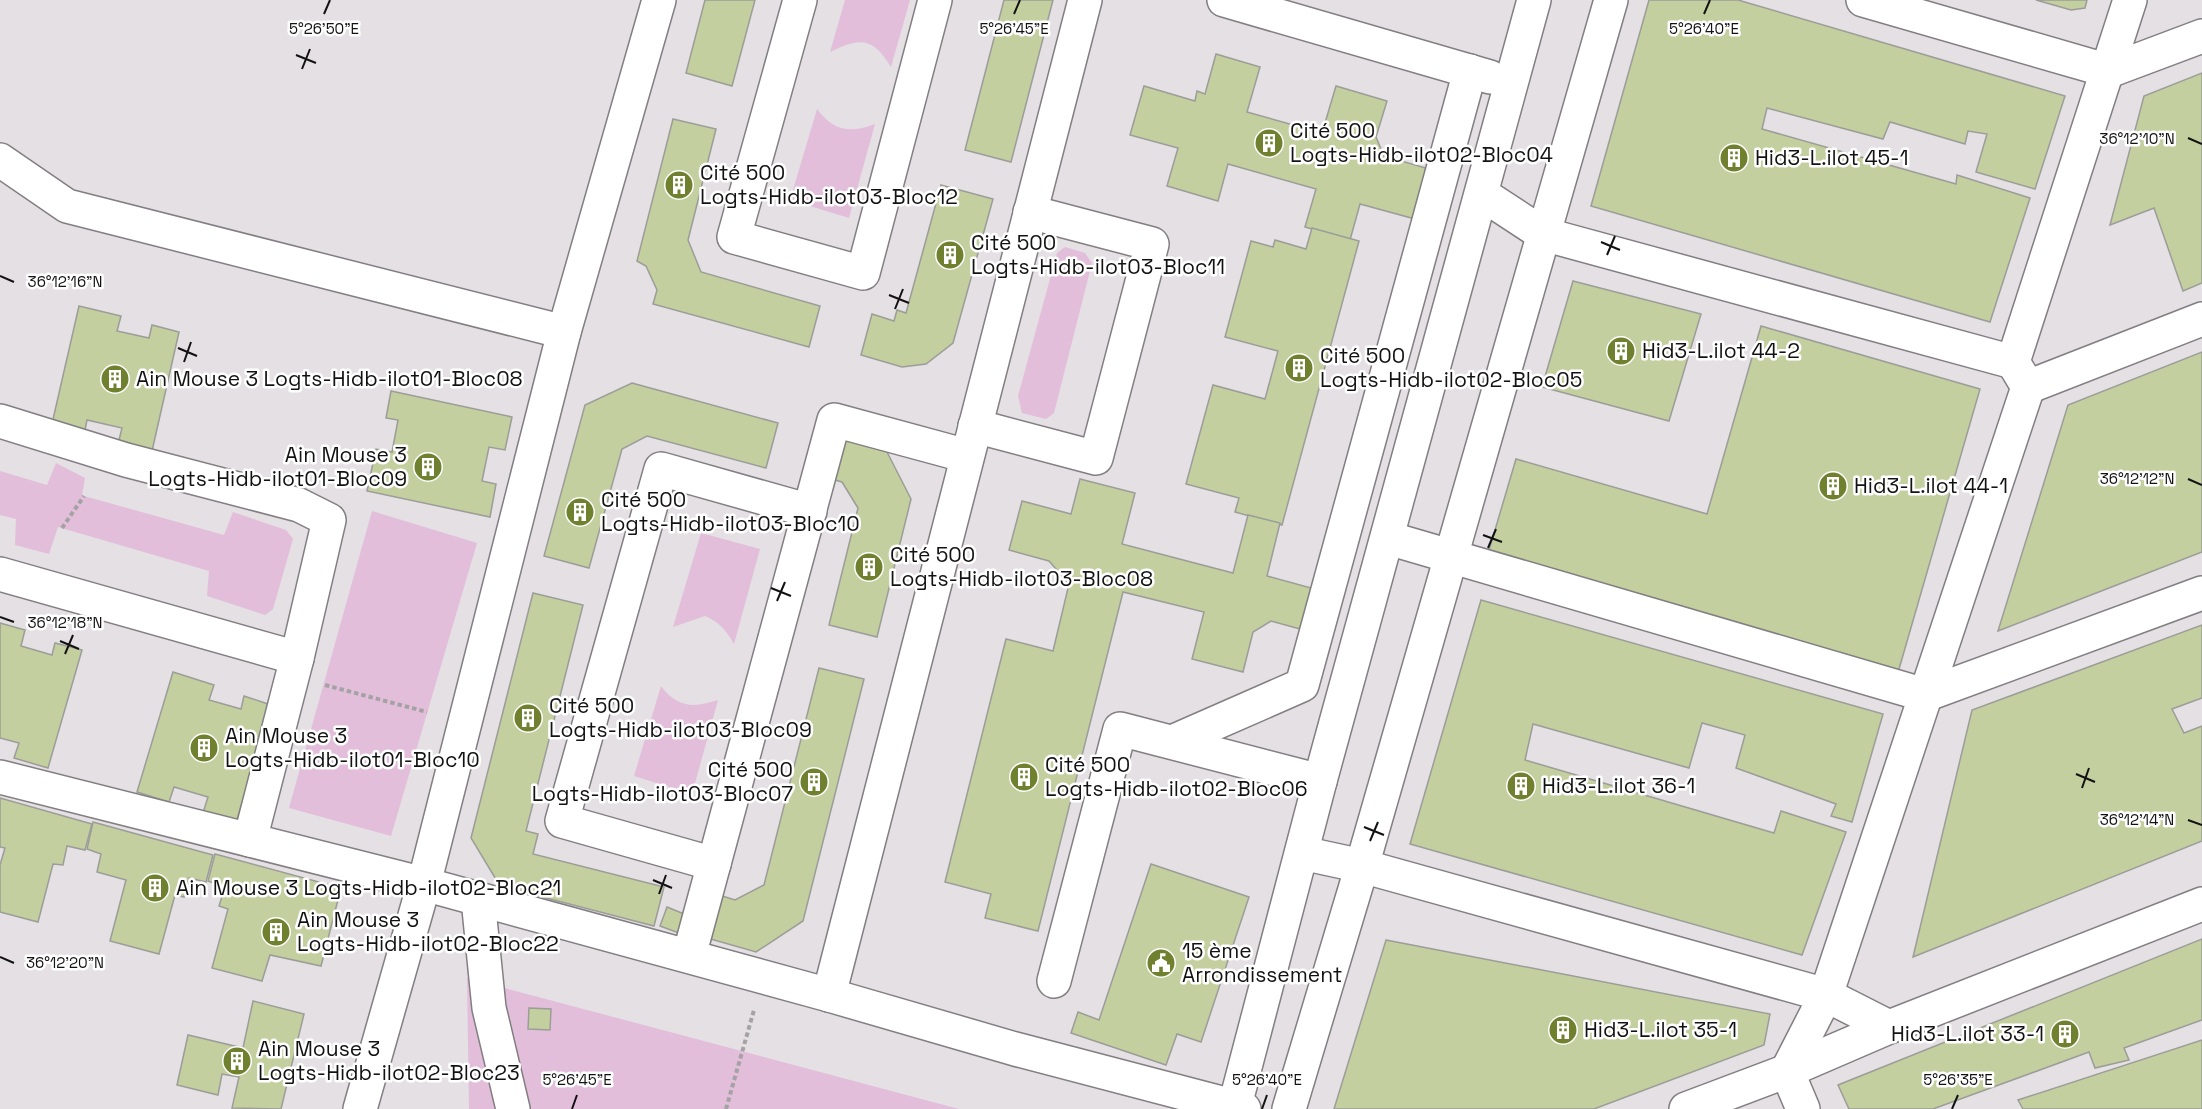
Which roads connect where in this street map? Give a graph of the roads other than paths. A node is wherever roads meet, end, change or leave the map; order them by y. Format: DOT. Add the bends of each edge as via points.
graph roads {
  1 [pos="659,0"];
  2 [pos="800,0"];
  3 [pos="935,0"];
  4 [pos="1085,0"];
  5 [pos="1224,0"];
  6 [pos="1534,0"];
  7 [pos="1611,0"];
  8 [pos="1863,0"];
  9 [pos="2130,0"];
  10 [pos="2202,36"];
  11 [pos="1470,71"];
  12 [pos="2109,72"];
  13 [pos="1512,83"];
  14 [pos="0,160"];
  15 [pos="1482,194"];
  16 [pos="1030,212"];
  17 [pos="1543,234"];
  18 [pos="2202,319"];
  19 [pos="564,332"];
  20 [pos="2021,375"];
  21 [pos="0,422"];
  22 [pos="971,441"];
  23 [pos="810,511"];
  24 [pos="1388,538"];
  25 [pos="1450,557"];
  26 [pos="0,574"];
  27 [pos="2202,594"];
  28 [pos="297,658"];
  29 [pos="1924,695"];
  30 [pos="1172,742"];
  31 [pos="0,777"];
  32 [pos="1320,781"];
  33 [pos="250,840"];
  34 [pos="1302,853"];
  35 [pos="714,864"];
  36 [pos="1362,866"];
  37 [pos="424,884"];
  38 [pos="478,898"];
  39 [pos="2202,904"];
  40 [pos="689,957"];
  41 [pos="1054,981"];
  42 [pos="830,995"];
  43 [pos="1826,995"];
  44 [pos="1889,1027"];
  45 [pos="1786,1071"];
  46 [pos="1238,1108"];
  47 [pos="360,1109"];
  48 [pos="513,1109"];
  49 [pos="1289,1109"];
  50 [pos="1686,1109"];
  51 [pos="1803,1109"];
  1 -- 19 [label="street"];
  2 -- 3 [label="street" via="734,237 863,273"];
  4 -- 16 [label="street"];
  5 -- 11 [label="street"];
  6 -- 13 [label="street"];
  7 -- 17 [label="street"];
  8 -- 12 [label="street"];
  9 -- 12 [label="street"];
  10 -- 12 [label="street"];
  11 -- 13 [label="street"];
  11 -- 30 [label="street" via="1302,685"];
  12 -- 20 [label="street"];
  13 -- 15 [label="street"];
  14 -- 19 [label="street" via="67,206"];
  15 -- 17 [label="street"];
  15 -- 24 [label="street"];
  16 -- 22 [label="street"];
  16 -- 22 [label="street" via="1152,244 1096,458"];
  17 -- 20 [label="street"];
  17 -- 25 [label="street"];
  18 -- 20 [label="street"];
  19 -- 37 [label="street"];
  20 -- 29 [label="street"];
  21 -- 28 [label="street" via="299,505 329,520"];
  22 -- 23 [label="street" via="834,420"];
  22 -- 42 [label="street"];
  23 -- 35 [label="street"];
  23 -- 35 [label="street" via="661,469 562,821"];
  24 -- 25 [label="street"];
  24 -- 32 [label="street"];
  25 -- 29 [label="street"];
  25 -- 36 [label="street"];
  26 -- 28 [label="street"];
  27 -- 29 [label="street"];
  28 -- 33 [label="street"];
  29 -- 43 [label="street"];
  30 -- 32 [label="street"];
  30 -- 41 [label="street" via="1120,729"];
  31 -- 33 [label="street"];
  32 -- 34 [label="street"];
  33 -- 37 [label="street"];
  34 -- 36 [label="street"];
  34 -- 46 [label="street"];
  35 -- 40 [label="street"];
  36 -- 43 [label="street"];
  36 -- 49 [label="street"];
  37 -- 38 [label="street"];
  37 -- 47 [label="street"];
  38 -- 40 [label="street"];
  38 -- 48 [label="street" via="489,1008"];
  39 -- 44 [label="street"];
  40 -- 42 [label="street"];
  42 -- 46 [label="street"];
  43 -- 44 [label="street"];
  43 -- 45 [label="street"];
  44 -- 45 [label="street"];
  45 -- 50 [label="street"];
  45 -- 51 [label="street"];
}
